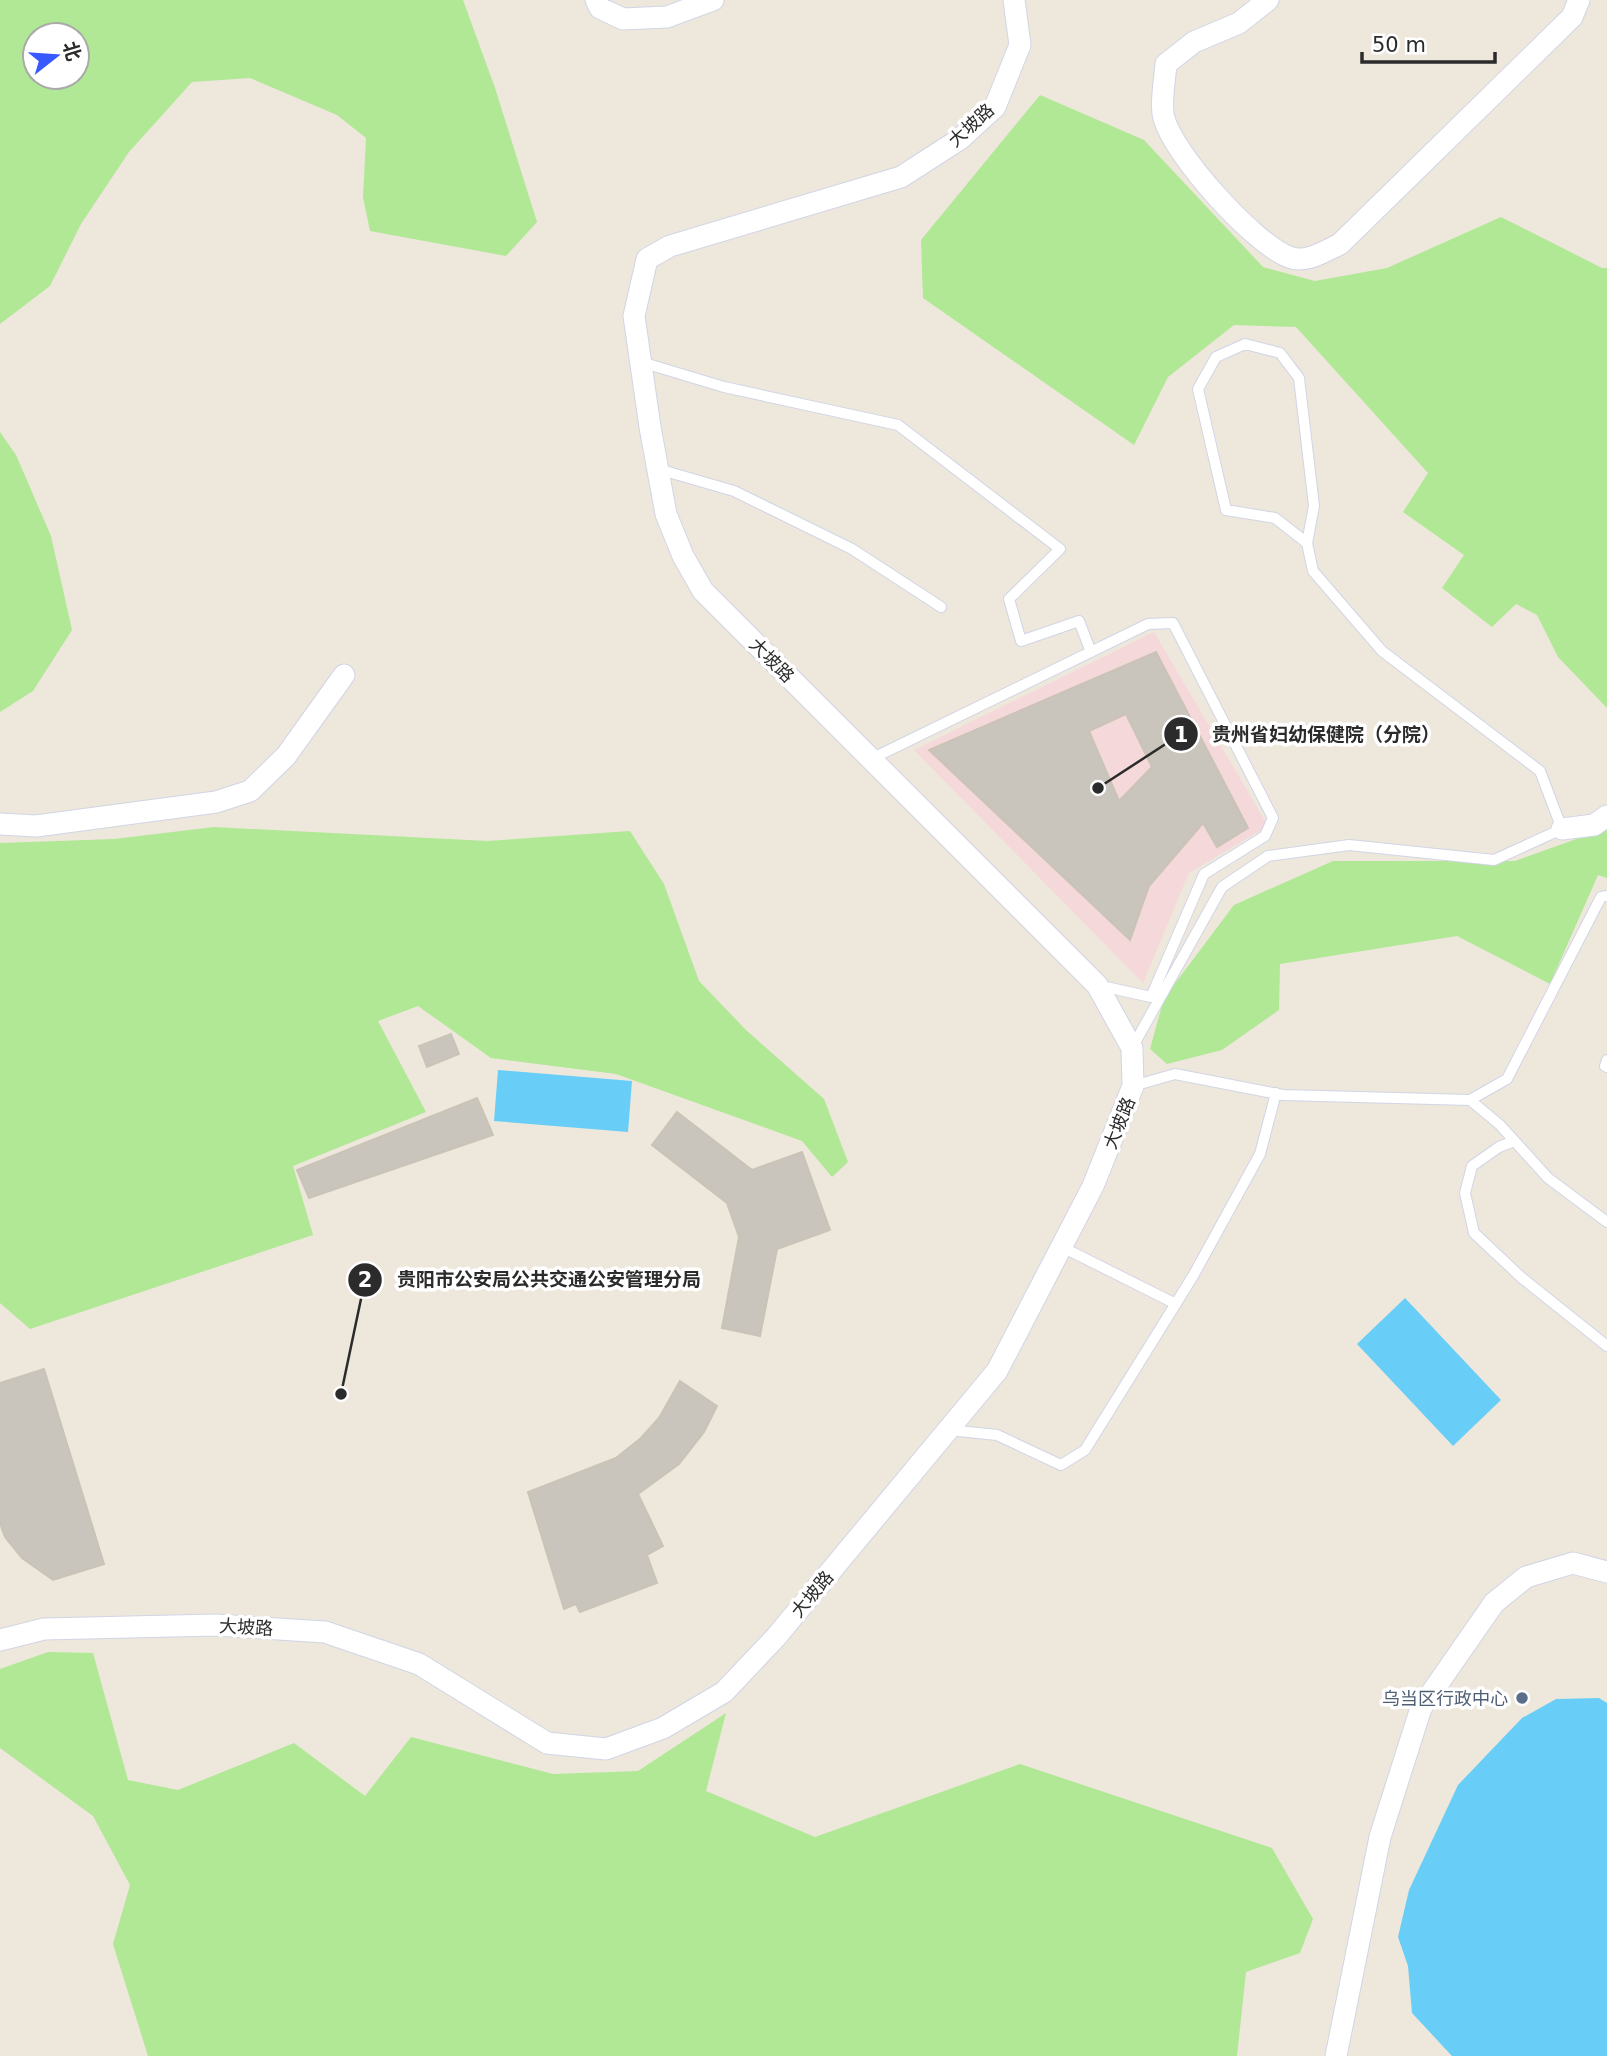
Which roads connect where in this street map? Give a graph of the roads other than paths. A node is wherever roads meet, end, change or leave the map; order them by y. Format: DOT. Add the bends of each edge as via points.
graph roads {
  1 [pos="596,0"];
  2 [pos="713,0"];
  3 [pos="1014,0"];
  4 [pos="1268,0"];
  5 [pos="1579,0"];
  6 [pos="641,362"];
  7 [pos="658,470"];
  8 [pos="1307,543"];
  9 [pos="942,607"];
  10 [pos="1091,652"];
  11 [pos="344,675"];
  12 [pos="871,760"];
  13 [pos="1607,817"];
  14 [pos="0,824"];
  15 [pos="1562,829"];
  16 [pos="1607,896"];
  17 [pos="1097,985"];
  18 [pos="1132,1048"];
  19 [pos="1607,1060"];
  20 [pos="1607,1067"];
  21 [pos="1133,1086"];
  22 [pos="1276,1093"];
  23 [pos="1469,1100"];
  24 [pos="1514,1141"];
  25 [pos="1607,1222"];
  26 [pos="1062,1247"];
  27 [pos="1176,1304"];
  28 [pos="1607,1346"];
  29 [pos="949,1430"];
  30 [pos="1607,1572"];
  31 [pos="0,1640"];
  32 [pos="1336,2056"];
  1 -- 2 [label="street" via="600,8 623,19 667,17"];
  3 -- 6 [label="street, 大坡路" via="1020,45 995,107 960,139 901,177 721,229 647,259 634,316"];
  4 -- 5 [label="street" via="1239,23 1194,42 1166,64 1164,118 1182,152 1225,207 1290,258 1310,258 1340,244 1572,17"];
  6 -- 7 [label="street, 大坡路"];
  6 -- 10 [label="lane" via="724,387 898,425 1060,549 1009,599 1021,641 1079,621"];
  7 -- 9 [label="lane" via="734,491 852,549"];
  7 -- 12 [label="street, 大坡路" via="666,514 703,591"];
  8 -- 8 [label="lane" via="1275,518 1226,510 1198,389 1216,357 1245,344 1280,353 1299,378 1314,506"];
  8 -- 15 [label="lane" via="1313,571 1382,651 1540,771"];
  10 -- 12 [label="lane"];
  10 -- 17 [label="lane" via="1148,624 1173,623 1273,818 1265,836 1203,874 1151,997"];
  11 -- 14 [label="street" via="286,756 250,791 216,802 36,826"];
  12 -- 17 [label="street, 大坡路"];
  13 -- 15 [label="street" via="1594,825"];
  15 -- 18 [label="lane" via="1494,860 1349,845 1268,856 1222,887"];
  16 -- 23 [label="lane" via="1601,897 1507,1079"];
  17 -- 18 [label="street, 大坡路"];
  18 -- 21 [label="street, 大坡路"];
  19 -- 20 [label="lane"];
  21 -- 22 [label="lane" via="1175,1074"];
  21 -- 26 [label="street, 大坡路" via="1093,1186"];
  22 -- 23 [label="lane"];
  22 -- 27 [label="lane" via="1260,1154"];
  23 -- 24 [label="lane"];
  24 -- 25 [label="lane" via="1548,1178"];
  24 -- 28 [label="lane" via="1472,1166 1465,1193 1474,1233"];
  26 -- 27 [label="lane"];
  26 -- 29 [label="street, 大坡路" via="997,1371"];
  27 -- 29 [label="lane" via="1085,1450 1061,1465 997,1435"];
  29 -- 31 [label="street, 大坡路" via="776,1637 724,1692 663,1728 606,1749 547,1743 419,1664 325,1632 216,1625 44,1629"];
  30 -- 32 [label="street" via="1573,1563 1526,1577 1494,1603 1421,1708 1380,1838"];
}
